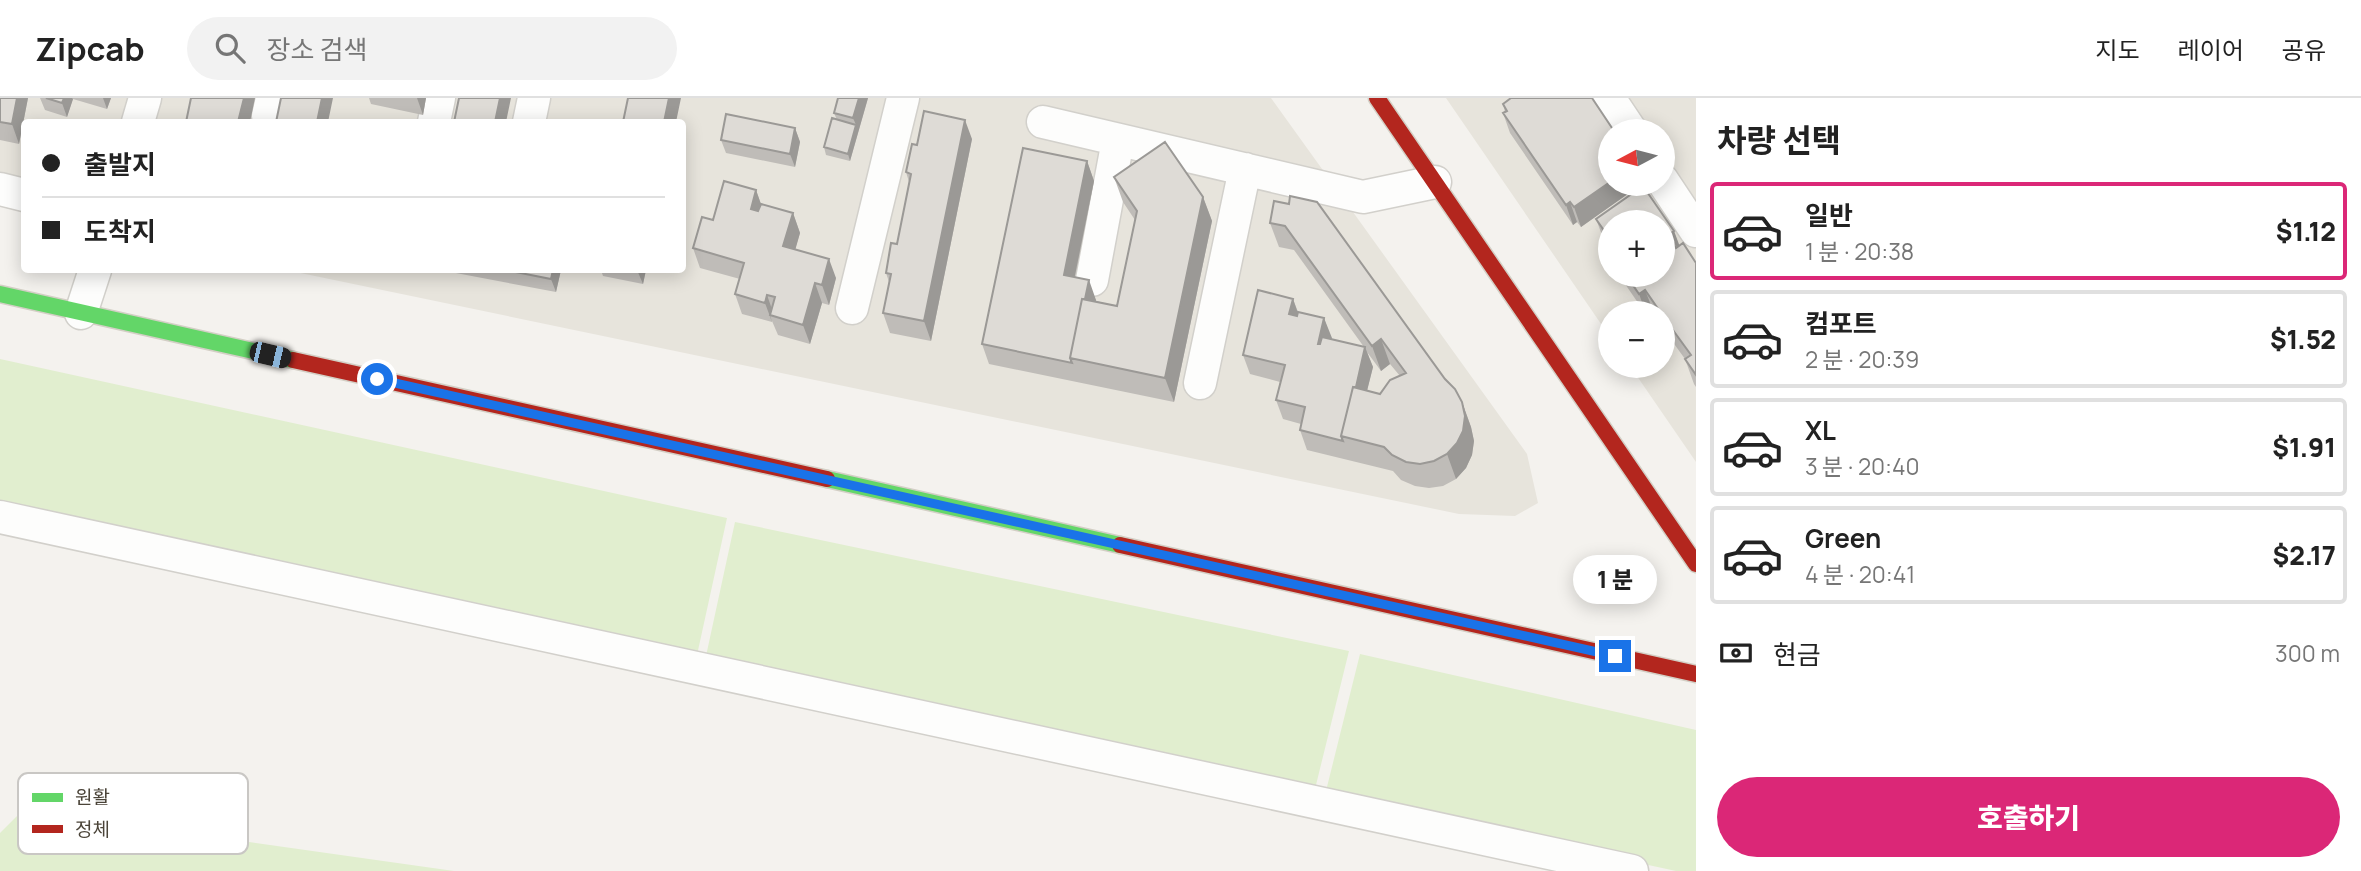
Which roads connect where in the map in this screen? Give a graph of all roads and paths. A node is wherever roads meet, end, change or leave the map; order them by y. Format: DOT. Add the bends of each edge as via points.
graph roads {
  1 [pos="145,98"];
  2 [pos="439,98"];
  3 [pos="534,98"];
  4 [pos="903,98"];
  5 [pos="1377,98"];
  6 [pos="1609,98"];
  7 [pos="139,119"];
  8 [pos="435,119"];
  9 [pos="530,119"];
  10 [pos="1622,119"];
  11 [pos="1043,122"];
  12 [pos="1118,140"];
  13 [pos="1245,169"];
  14 [pos="1435,182"];
  15 [pos="0,189"];
  16 [pos="21,194"];
  17 [pos="1673,196"];
  18 [pos="1696,231"];
  19 [pos="94,273"];
  20 [pos="1092,280"];
  21 [pos="0,294"];
  22 [pos="852,308"];
  23 [pos="81,313"];
  24 [pos="1200,383"];
  25 [pos="0,516"];
  26 [pos="1696,564"];
  27 [pos="1696,674"];
  28 [pos="1632,871"];
  1 -- 7 [label="street"];
  2 -- 8 [label="street"];
  3 -- 9 [label="street"];
  4 -- 22 [label="street"];
  5 -- 14 [label="main road"];
  6 -- 10 [label="street"];
  11 -- 12 [label="street"];
  12 -- 13 [label="street"];
  12 -- 20 [label="street"];
  13 -- 14 [label="street" via="1363,197"];
  13 -- 24 [label="street"];
  14 -- 26 [label="main road"];
  15 -- 16 [label="street"];
  17 -- 18 [label="street"];
  19 -- 23 [label="street"];
  21 -- 23 [label="main road"];
  23 -- 27 [label="main road"];
  25 -- 28 [label="street"];
}
